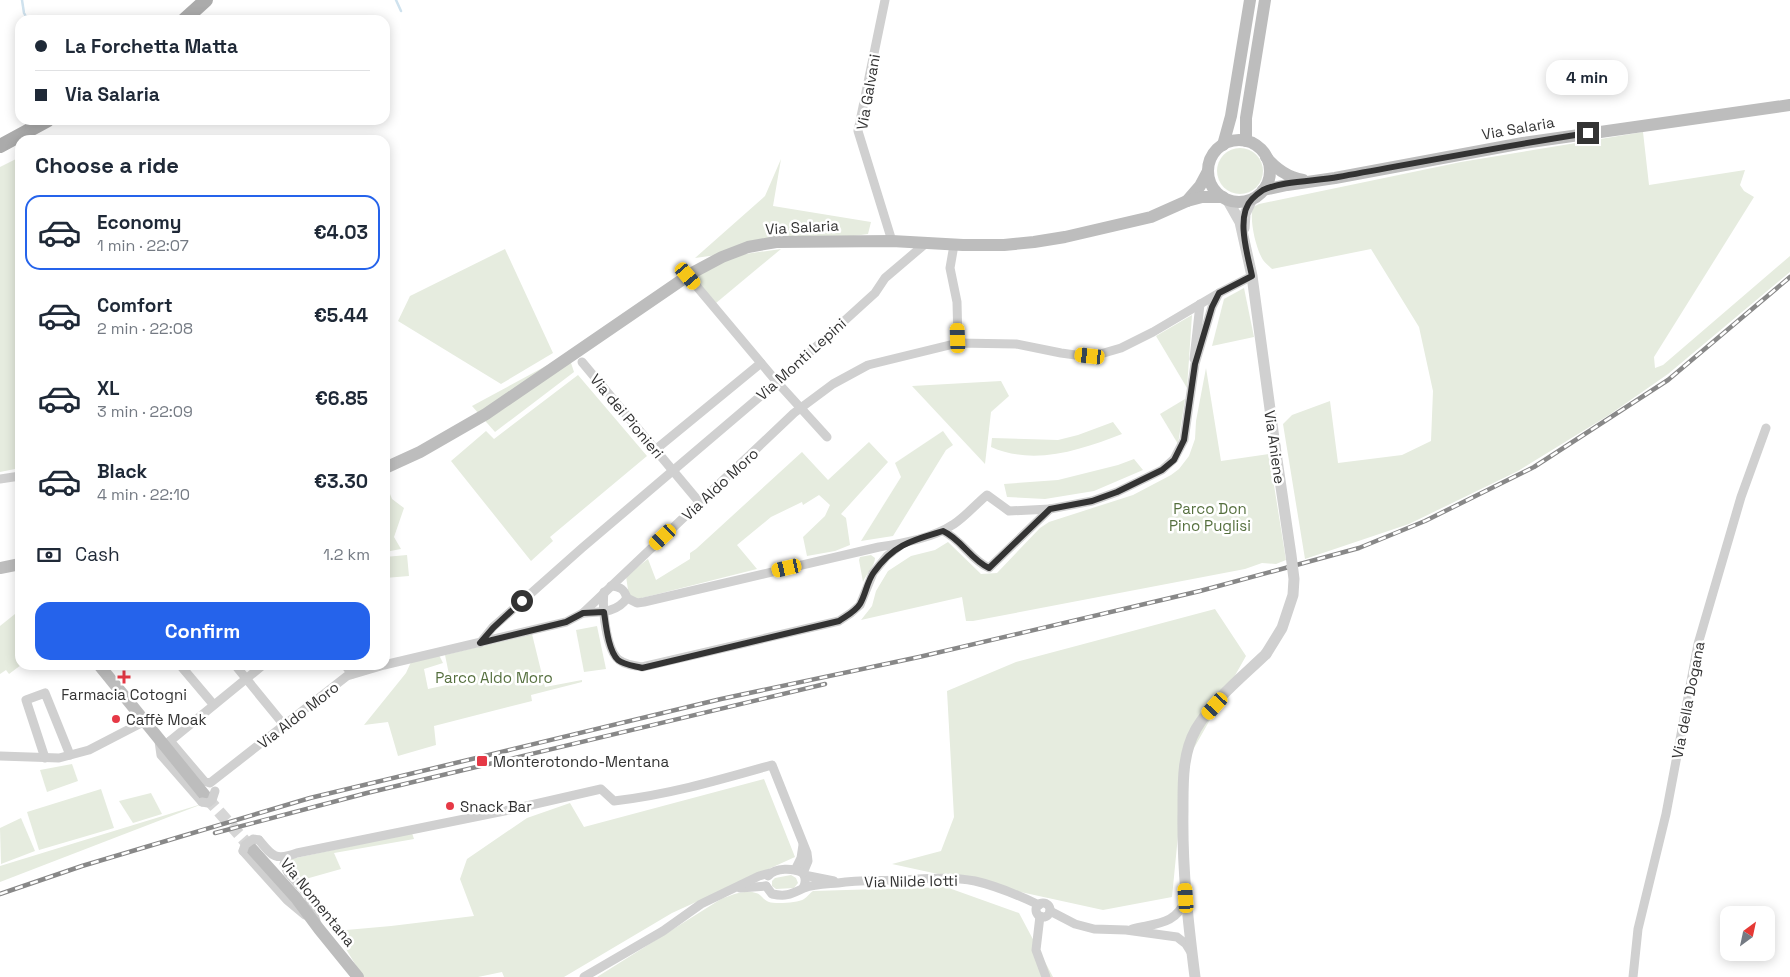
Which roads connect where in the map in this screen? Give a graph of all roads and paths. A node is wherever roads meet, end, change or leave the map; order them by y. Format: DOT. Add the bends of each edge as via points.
graph roads {
  1 [pos="206,0"];
  2 [pos="885,0"];
  3 [pos="1250,0"];
  4 [pos="1265,0"];
  5 [pos="190,15"];
  6 [pos="1790,106"];
  7 [pos="39,125"];
  8 [pos="20,135"];
  9 [pos="15,138"];
  10 [pos="1246,141"];
  11 [pos="1222,145"];
  12 [pos="0,146"];
  13 [pos="1266,157"];
  14 [pos="1208,171"];
  15 [pos="1313,181"];
  16 [pos="1263,190"];
  17 [pos="1225,198"];
  18 [pos="1252,199"];
  19 [pos="1187,201"];
  20 [pos="1244,234"];
  21 [pos="892,241"];
  22 [pos="925,244"];
  23 [pos="954,245"];
  24 [pos="688,276"];
  25 [pos="1252,276"];
  26 [pos="1219,293"];
  27 [pos="1200,304"];
  28 [pos="958,343"];
  29 [pos="582,362"];
  30 [pos="761,363"];
  31 [pos="1195,364"];
  32 [pos="777,382"];
  33 [pos="801,408"];
  34 [pos="1766,428"];
  35 [pos="827,437"];
  36 [pos="655,450"];
  37 [pos="390,466"];
  38 [pos="672,470"];
  39 [pos="15,477"];
  40 [pos="0,479"];
  41 [pos="700,503"];
  42 [pos="1050,509"];
  43 [pos="943,531"];
  44 [pos="904,543"];
  45 [pos="15,565"];
  46 [pos="0,568"];
  47 [pos="626,571"];
  48 [pos="607,589"];
  49 [pos="626,595"];
  50 [pos="604,612"];
  51 [pos="583,613"];
  52 [pos="480,643"];
  53 [pos="390,665"];
  54 [pos="103,670"];
  55 [pos="184,670"];
  56 [pos="239,670"];
  57 [pos="256,670"];
  58 [pos="349,670"];
  59 [pos="369,670"];
  60 [pos="352,674"];
  61 [pos="246,678"];
  62 [pos="213,704"];
  63 [pos="145,721"];
  64 [pos="284,725"];
  65 [pos="165,740"];
  66 [pos="70,755"];
  67 [pos="0,756"];
  68 [pos="45,758"];
  69 [pos="217,779"];
  70 [pos="208,797"];
  71 [pos="251,846"];
  72 [pos="287,857"];
  73 [pos="770,873"];
  74 [pos="800,873"];
  75 [pos="839,882"];
  76 [pos="766,886"];
  77 [pos="735,888"];
  78 [pos="803,888"];
  79 [pos="1186,898"];
  80 [pos="1039,905"];
  81 [pos="1050,911"];
  82 [pos="1040,916"];
  83 [pos="1174,918"];
  84 [pos="316,925"];
  85 [pos="1189,926"];
  86 [pos="1126,930"];
  87 [pos="1177,937"];
  88 [pos="1192,952"];
  89 [pos="358,977"];
  90 [pos="584,977"];
  91 [pos="1046,977"];
  92 [pos="1195,977"];
  93 [pos="1633,977"];
  1 -- 5 [label="main road"];
  2 -- 21 [label="street, Via Galvani" via="858,131"];
  3 -- 11 [label="main road, Via Salaria" via="1231,116"];
  4 -- 10 [label="main road" via="1246,118"];
  6 -- 15 [label="main road, Via Salaria" via="1523,143"];
  7 -- 8 [label="main road"];
  9 -- 12 [label="main road"];
  10 -- 11 [label="main road" via="1230,141"];
  10 -- 13 [label="main road, Via Salaria" via="1254,144"];
  11 -- 14 [label="main road, Via Salaria" via="1210,161"];
  13 -- 15 [label="main road, Via Salaria" via="1286,174"];
  13 -- 16 [label="main road" via="1269,174"];
  14 -- 17 [label="main road" via="1215,190"];
  14 -- 19 [label="main road, Via Salaria"];
  15 -- 16 [label="main road, Via Salaria"];
  16 -- 18 [label="main road, Via Salaria"];
  17 -- 18 [label="main road, Via Salaria" via="1236,202"];
  17 -- 19 [label="main road, Via Salaria" via="1213,196"];
  17 -- 20 [label="street, Via Aniene" via="1237,215"];
  18 -- 20 [label="street, Via Aniene" via="1245,214"];
  19 -- 23 [label="main road, Via Salaria" via="1151,217 1065,237 1004,245"];
  20 -- 25 [label="street, Via Aniene"];
  21 -- 22 [label="main road, Via Salaria"];
  21 -- 24 [label="main road, Via Salaria" via="776,242 740,250"];
  22 -- 23 [label="main road, Via Salaria"];
  22 -- 32 [label="street, Via Monti Lepini"];
  23 -- 28 [label="street" via="950,268 957,302"];
  24 -- 30 [label="street"];
  24 -- 37 [label="main road, Via Salaria" via="486,414"];
  25 -- 26 [label="street, Via Aldo Moro"];
  25 -- 79 [label="street, Via Aniene, bridge" via="1292,563 1293,595 1282,628 1266,654 1206,715 1190,743 1183,782"];
  26 -- 27 [label="street, Via Aldo Moro"];
  26 -- 31 [label="street"];
  27 -- 28 [label="street, Via Aldo Moro" via="1121,348 1090,356 1016,344"];
  27 -- 31 [label="street"];
  28 -- 33 [label="street, Via Aldo Moro" via="868,365 833,384"];
  29 -- 36 [label="street, Via dei Pionieri"];
  30 -- 32 [label="street"];
  30 -- 36 [label="street"];
  31 -- 42 [label="street" via="1184,440 1174,460 1162,470 1117,492 1092,501"];
  32 -- 33 [label="street"];
  32 -- 38 [label="street, Via Monti Lepini"];
  33 -- 35 [label="street"];
  33 -- 41 [label="street, Via Aldo Moro"];
  34 -- 93 [label="street, Via della Dogana" via="1741,497 1698,644 1664,822 1638,929"];
  36 -- 38 [label="street, Via dei Pionieri"];
  38 -- 41 [label="street"];
  38 -- 52 [label="street, Via Monti Lepini" via="508,614"];
  39 -- 40 [label="street"];
  41 -- 47 [label="street, Via Aldo Moro"];
  42 -- 43 [label="street" via="1009,511 987,495"];
  42 -- 43 [label="street" via="989,568 981,565"];
  43 -- 44 [label="street"];
  44 -- 49 [label="street" via="644,602 638,603"];
  44 -- 50 [label="street" via="873,573 860,605 839,621 642,668 618,660 610,644"];
  45 -- 46 [label="main road"];
  47 -- 48 [label="street, Via Aldo Moro"];
  47 -- 49 [label="street"];
  48 -- 49 [label="street" via="620,587"];
  48 -- 50 [label="street"];
  48 -- 51 [label="street, Via Aldo Moro"];
  49 -- 50 [label="street" via="622,607"];
  50 -- 51 [label="street"];
  51 -- 52 [label="street, Via Aldo Moro" via="566,622"];
  52 -- 53 [label="street, Via Aldo Moro"];
  54 -- 63 [label="main road"];
  55 -- 62 [label="street"];
  56 -- 61 [label="street"];
  57 -- 61 [label="street"];
  58 -- 60 [label="street"];
  59 -- 60 [label="street, Via Aldo Moro"];
  60 -- 64 [label="street, Via Aldo Moro"];
  61 -- 62 [label="street"];
  61 -- 64 [label="street"];
  62 -- 65 [label="street"];
  63 -- 65 [label="main road"];
  63 -- 66 [label="street" via="89,750"];
  64 -- 69 [label="street, Via Aldo Moro"];
  65 -- 69 [label="street" via="204,781 210,783"];
  65 -- 70 [label="main road"];
  66 -- 68 [label="street"];
  66 -- 68 [label="street" via="45,693 26,700"];
  67 -- 68 [label="street"];
  69 -- 70 [label="street"];
  71 -- 72 [label="street" via="275,857"];
  71 -- 84 [label="main road, Via Nomentana"];
  72 -- 74 [label="street" via="601,789 614,801 647,797 772,765 803,845"];
  72 -- 84 [label="street" via="284,864 308,895"];
  73 -- 74 [label="street" via="787,870"];
  73 -- 76 [label="street"];
  73 -- 77 [label="street, Via Nilde Iotti"];
  74 -- 75 [label="street, Via Nilde Iotti"];
  74 -- 78 [label="street" via="806,879"];
  75 -- 78 [label="street, Via Nilde Iotti"];
  75 -- 80 [label="street, Via Nilde Iotti" via="958,878 998,887"];
  76 -- 77 [label="street, Via Nilde Iotti"];
  76 -- 78 [label="street, Via Nilde Iotti" via="772,894 780,895 797,893"];
  77 -- 90 [label="street, Via Nilde Iotti" via="702,904"];
  79 -- 83 [label="street"];
  79 -- 85 [label="street, Via Aniene"];
  80 -- 81 [label="street" via="1047,904"];
  80 -- 82 [label="street"];
  81 -- 82 [label="street" via="1046,916"];
  81 -- 86 [label="street" via="1087,928"];
  82 -- 91 [label="street" via="1036,950"];
  83 -- 85 [label="street"];
  83 -- 86 [label="street"];
  84 -- 89 [label="main road, Via Nomentana"];
  85 -- 87 [label="street"];
  85 -- 88 [label="street, Via Aniene"];
  86 -- 87 [label="street"];
  87 -- 88 [label="street"];
  88 -- 92 [label="street, Via Aniene"];
}
